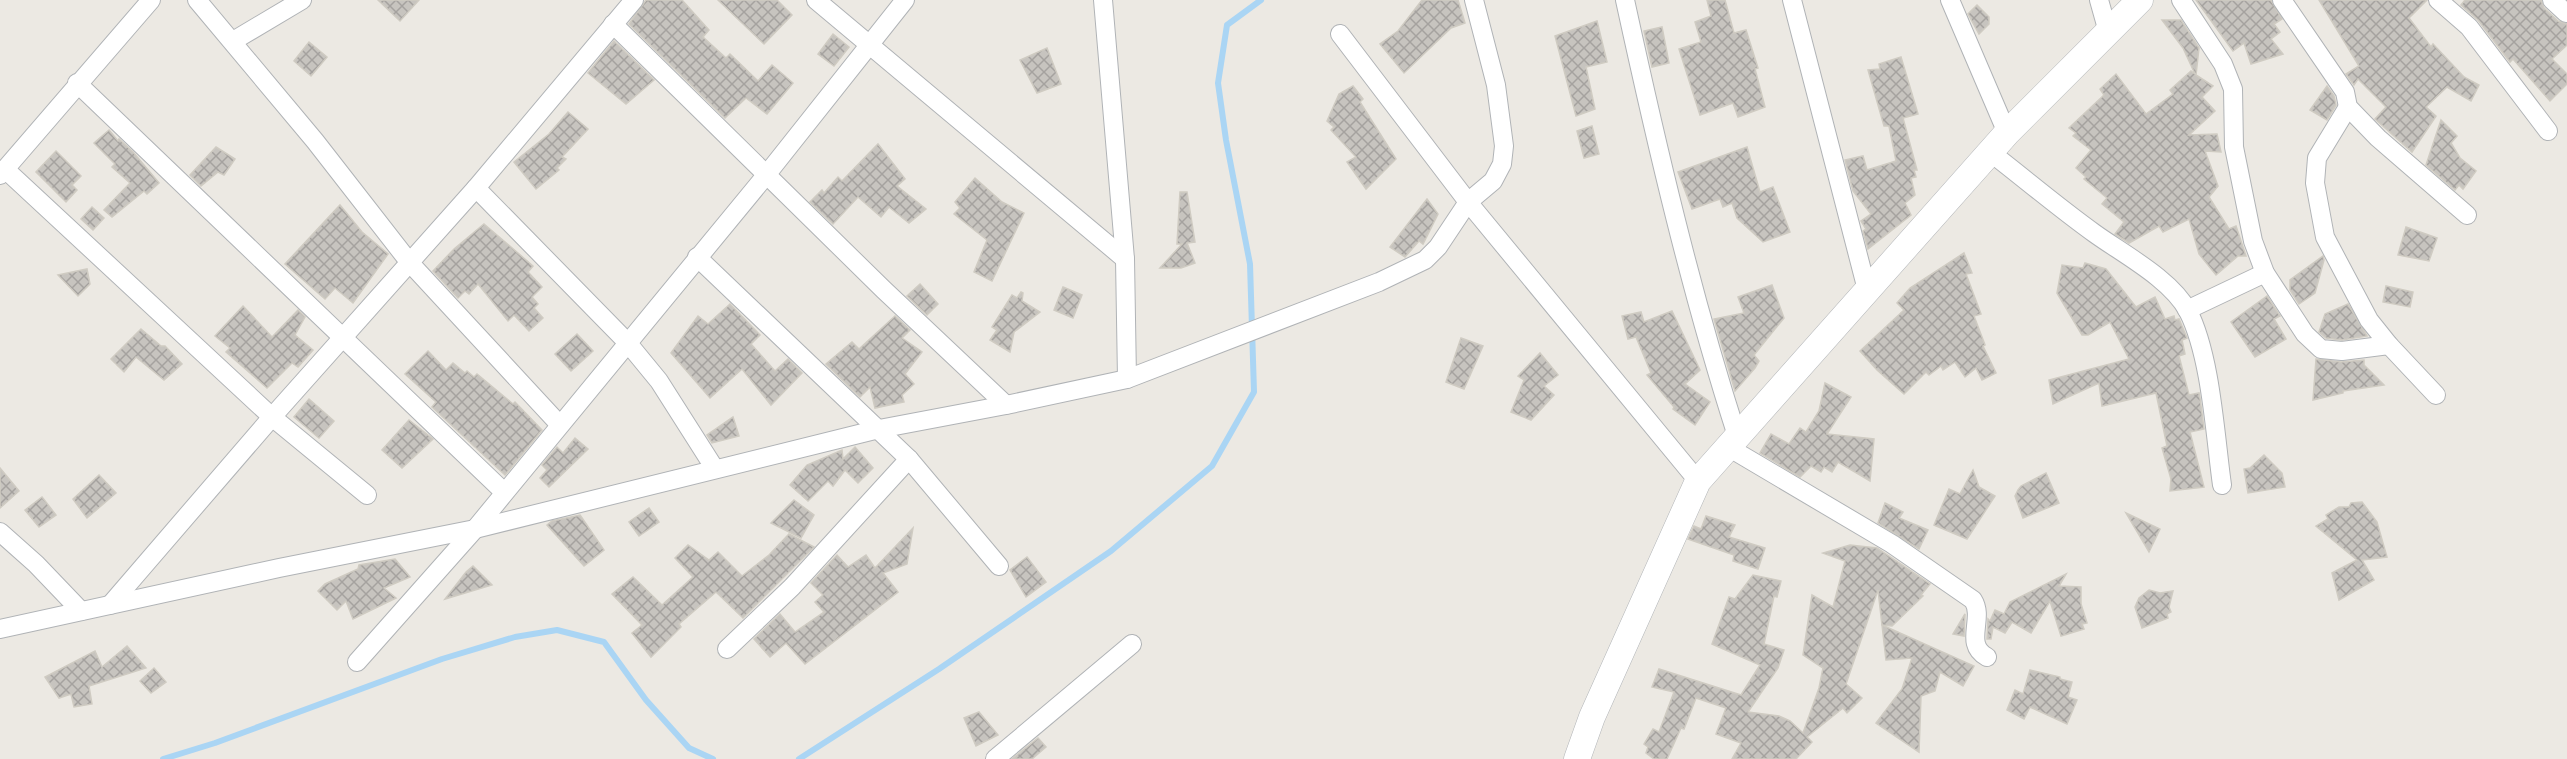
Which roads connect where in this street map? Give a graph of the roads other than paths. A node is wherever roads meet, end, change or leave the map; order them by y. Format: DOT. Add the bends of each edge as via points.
graph roads {
  1 [pos="151,0"];
  2 [pos="197,0"];
  3 [pos="302,0"];
  4 [pos="634,0"];
  5 [pos="816,0"];
  6 [pos="905,0"];
  7 [pos="1103,0"];
  8 [pos="1474,0"];
  9 [pos="1625,0"];
  10 [pos="1792,0"];
  11 [pos="1950,0"];
  12 [pos="2099,0"];
  13 [pos="2140,0"];
  14 [pos="2181,0"];
  15 [pos="2282,0"];
  16 [pos="2438,0"];
  17 [pos="2552,0"];
  18 [pos="2566,13"];
  19 [pos="613,24"];
  20 [pos="2108,32"];
  21 [pos="1340,34"];
  22 [pos="233,41"];
  23 [pos="870,46"];
  24 [pos="77,83"];
  25 [pos="2348,107"];
  26 [pos="2548,131"];
  27 [pos="2007,133"];
  28 [pos="1990,152"];
  29 [pos="2,172"];
  30 [pos="767,174"];
  31 [pos="476,188"];
  32 [pos="1468,202"];
  33 [pos="2467,215"];
  34 [pos="697,257"];
  35 [pos="1125,260"];
  36 [pos="410,262"];
  37 [pos="2265,273"];
  38 [pos="1866,290"];
  39 [pos="2187,310"];
  40 [pos="345,338"];
  41 [pos="627,342"];
  42 [pos="2389,345"];
  43 [pos="1127,379"];
  44 [pos="2436,395"];
  45 [pos="1006,405"];
  46 [pos="272,417"];
  47 [pos="559,424"];
  48 [pos="879,429"];
  49 [pos="1733,441"];
  50 [pos="909,459"];
  51 [pos="715,468"];
  52 [pos="1698,482"];
  53 [pos="2222,485"];
  54 [pos="504,492"];
  55 [pos="366,495"];
  56 [pos="475,529"];
  57 [pos="0,532"];
  58 [pos="999,566"];
  59 [pos="110,605"];
  60 [pos="81,611"];
  61 [pos="0,629"];
  62 [pos="1132,644"];
  63 [pos="727,649"];
  64 [pos="1987,657"];
  65 [pos="357,662"];
  66 [pos="995,759"];
  67 [pos="1577,759"];
  1 -- 24 [label="street"];
  2 -- 22 [label="street"];
  3 -- 22 [label="street"];
  4 -- 19 [label="street"];
  5 -- 23 [label="street"];
  6 -- 23 [label="street"];
  7 -- 35 [label="street"];
  8 -- 32 [label="street" via="1496,86 1504,146 1502,164 1492,181"];
  9 -- 49 [label="street" via="1660,159"];
  10 -- 38 [label="street"];
  11 -- 27 [label="street"];
  12 -- 20 [label="street"];
  13 -- 20 [label="street"];
  14 -- 37 [label="street" via="2223,64 2233,89 2234,147 2253,241"];
  15 -- 25 [label="street" via="2344,92"];
  16 -- 26 [label="street" via="2469,27"];
  17 -- 18 [label="street"];
  19 -- 30 [label="street"];
  19 -- 31 [label="street"];
  20 -- 27 [label="street"];
  21 -- 32 [label="street"];
  22 -- 36 [label="street"];
  23 -- 30 [label="street"];
  23 -- 35 [label="street"];
  24 -- 29 [label="street"];
  24 -- 40 [label="street"];
  25 -- 33 [label="street"];
  25 -- 42 [label="street" via="2317,158 2315,183 2325,237 2369,320"];
  27 -- 28 [label="street"];
  28 -- 38 [label="street"];
  28 -- 39 [label="street" via="2095,234 2139,263"];
  29 -- 46 [label="street"];
  30 -- 34 [label="street"];
  30 -- 45 [label="street"];
  31 -- 36 [label="street"];
  31 -- 41 [label="street"];
  32 -- 43 [label="street" via="1438,247 1410,268"];
  32 -- 52 [label="street"];
  34 -- 41 [label="street"];
  34 -- 48 [label="street"];
  35 -- 43 [label="street"];
  36 -- 40 [label="street"];
  36 -- 47 [label="street"];
  37 -- 39 [label="street"];
  37 -- 42 [label="street" via="2305,334 2321,349 2342,351"];
  38 -- 49 [label="street"];
  39 -- 53 [label="street" via="2208,379"];
  40 -- 46 [label="street"];
  40 -- 54 [label="street"];
  41 -- 47 [label="street"];
  41 -- 51 [label="street" via="659,381"];
  42 -- 44 [label="street"];
  43 -- 45 [label="street"];
  45 -- 48 [label="street"];
  46 -- 55 [label="street"];
  46 -- 59 [label="street"];
  47 -- 54 [label="street"];
  48 -- 50 [label="street"];
  48 -- 51 [label="street"];
  49 -- 52 [label="street"];
  49 -- 64 [label="street" via="1973,600 1978,609 1975,643"];
  50 -- 58 [label="street"];
  50 -- 63 [label="street" via="792,587"];
  51 -- 56 [label="street"];
  52 -- 67 [label="street" via="1592,717"];
  54 -- 56 [label="street"];
  56 -- 59 [label="street"];
  56 -- 65 [label="street"];
  57 -- 60 [label="street"];
  59 -- 60 [label="street"];
  60 -- 61 [label="street"];
  62 -- 66 [label="street"];
}
